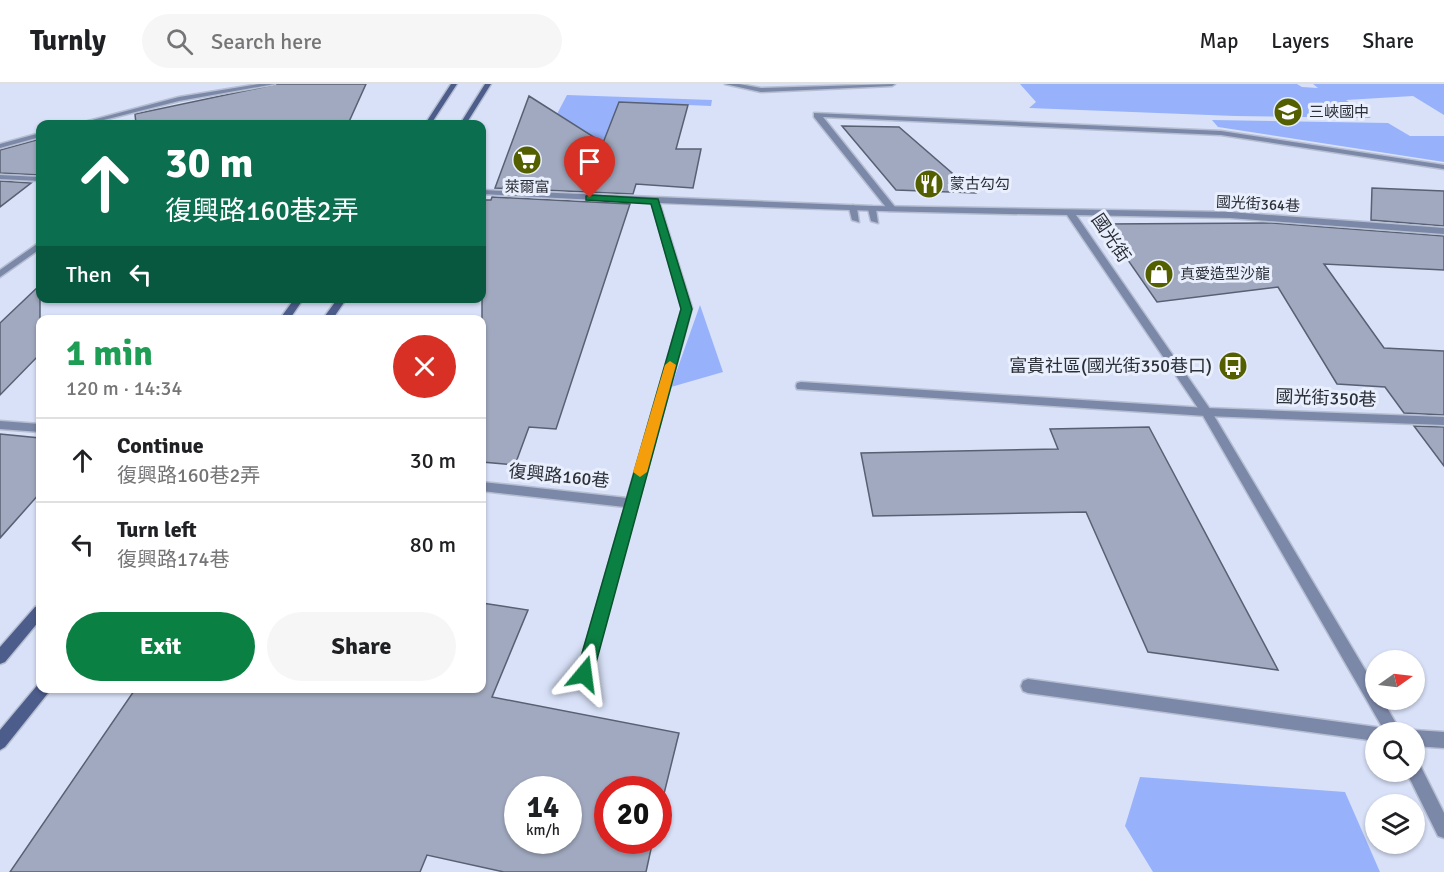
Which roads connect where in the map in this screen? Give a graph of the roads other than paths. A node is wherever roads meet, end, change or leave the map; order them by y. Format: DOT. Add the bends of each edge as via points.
graph roads {
  1 [pos="272,84"];
  2 [pos="454,84"];
  3 [pos="488,84"];
  4 [pos="728,84"];
  5 [pos="892,84"];
  6 [pos="97,120"];
  7 [pos="431,120"];
  8 [pos="466,120"];
  9 [pos="36,136"];
  10 [pos="0,146"];
  11 [pos="1444,168"];
  12 [pos="0,177"];
  13 [pos="36,179"];
  14 [pos="486,192"];
  15 [pos="655,201"];
  16 [pos="853,208"];
  17 [pos="872,209"];
  18 [pos="892,209"];
  19 [pos="1070,213"];
  20 [pos="856,220"];
  21 [pos="875,221"];
  22 [pos="1444,231"];
  23 [pos="36,248"];
  24 [pos="0,274"];
  25 [pos="801,386"];
  26 [pos="1206,412"];
  27 [pos="1444,421"];
  28 [pos="0,425"];
  29 [pos="36,428"];
  30 [pos="486,486"];
  31 [pos="632,503"];
  32 [pos="36,616"];
  33 [pos="0,657"];
  34 [pos="584,674"];
  35 [pos="1028,686"];
  36 [pos="39,693"];
  37 [pos="1387,722"];
  38 [pos="1365,732"];
  39 [pos="1425,739"];
  40 [pos="1444,740"];
  41 [pos="0,742"];
  42 [pos="1419,782"];
  43 [pos="1444,830"];
  1 -- 6 [label="street" via="179,99"];
  2 -- 7 [label="main road"];
  3 -- 8 [label="main road"];
  4 -- 5 [label="street" via="761,90"];
  9 -- 10 [label="street"];
  11 -- 18 [label="street" via="1221,133 817,115"];
  12 -- 13 [label="street"];
  14 -- 15 [label="street, 國光街"];
  15 -- 16 [label="street, 國光街"];
  15 -- 31 [label="street" via="687,309"];
  16 -- 17 [label="street, 國光街"];
  16 -- 20 [label="street"];
  17 -- 18 [label="street, 國光街"];
  17 -- 21 [label="street"];
  18 -- 19 [label="street, 國光街"];
  19 -- 22 [label="street, 國光街364巷" via="1230,215"];
  19 -- 26 [label="street, 國光街"];
  23 -- 24 [label="street"];
  25 -- 26 [label="street, 國光街350巷"];
  26 -- 27 [label="street, 國光街350巷"];
  26 -- 37 [label="street, 國光街"];
  28 -- 29 [label="street"];
  30 -- 31 [label="street, 復興路160巷"];
  31 -- 34 [label="street"];
  32 -- 33 [label="main road"];
  35 -- 38 [label="street"];
  36 -- 41 [label="main road"];
  39 -- 40 [label="street"];
  42 -- 43 [label="street"];
}
